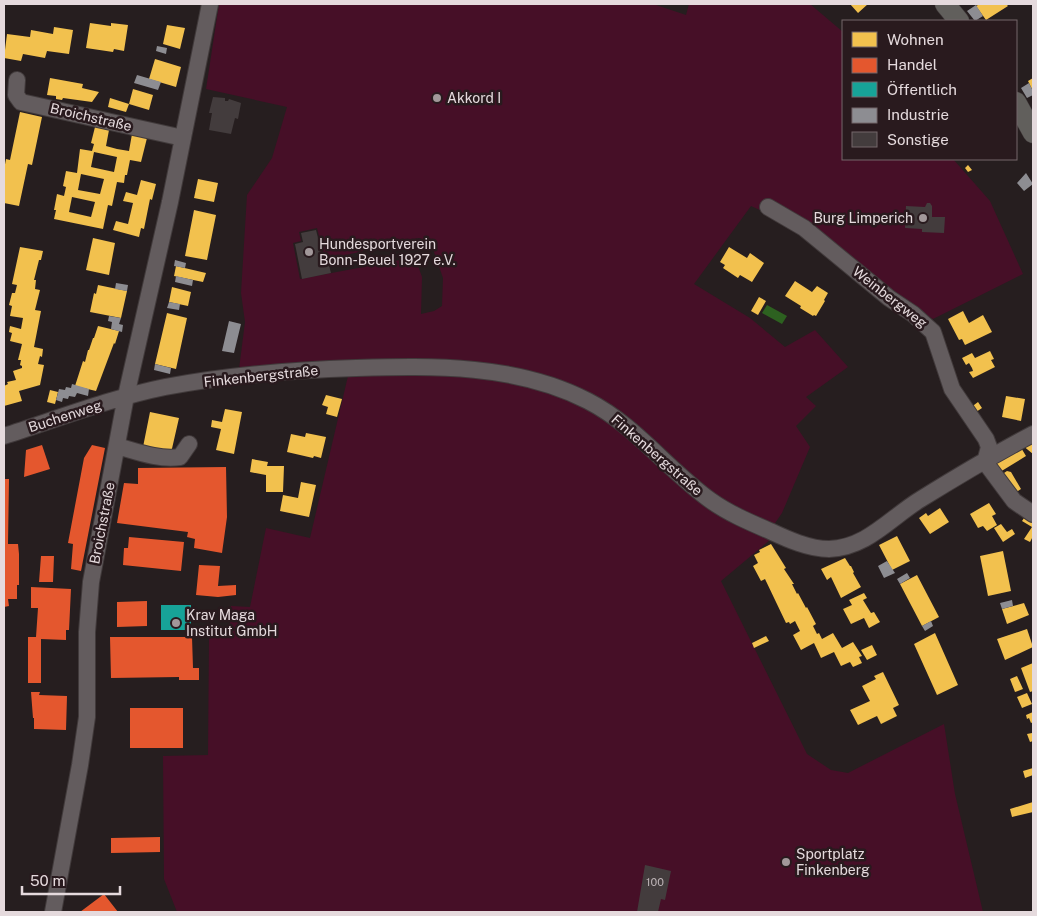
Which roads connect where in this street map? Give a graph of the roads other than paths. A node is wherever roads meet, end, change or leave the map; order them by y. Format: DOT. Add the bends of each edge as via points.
graph roads {
  1 [pos="210,4"];
  2 [pos="945,4"];
  3 [pos="958,20"];
  4 [pos="17,80"];
  5 [pos="1017,104"];
  6 [pos="1033,132"];
  7 [pos="184,138"];
  8 [pos="768,207"];
  9 [pos="126,396"];
  10 [pos="1033,434"];
  11 [pos="4,436"];
  12 [pos="188,444"];
  13 [pos="117,446"];
  14 [pos="985,462"];
  15 [pos="1033,514"];
  16 [pos="53,912"];
  1 -- 7 [label="street, Broichstraße"];
  2 -- 3 [label="main road"];
  4 -- 7 [label="street, Broichstraße" via="16,95 21,102"];
  5 -- 6 [label="main road"];
  7 -- 9 [label="street, Broichstraße"];
  8 -- 14 [label="street, Weinbergweg" via="804,228 933,332 952,389 986,439 989,447"];
  9 -- 11 [label="street, Buchenweg"];
  9 -- 13 [label="street, Broichstraße"];
  9 -- 14 [label="street, Finkenbergstraße" via="240,376 317,369 420,367 514,376 548,384 587,400 620,420 709,500 733,514 781,537 829,549 862,541 918,500"];
  10 -- 14 [label="street, Finkenbergstraße"];
  12 -- 13 [label="street" via="180,457 173,458"];
  13 -- 16 [label="street, Broichstraße" via="91,582 87,632 87,718"];
  14 -- 15 [label="street" via="1014,501"];
}
